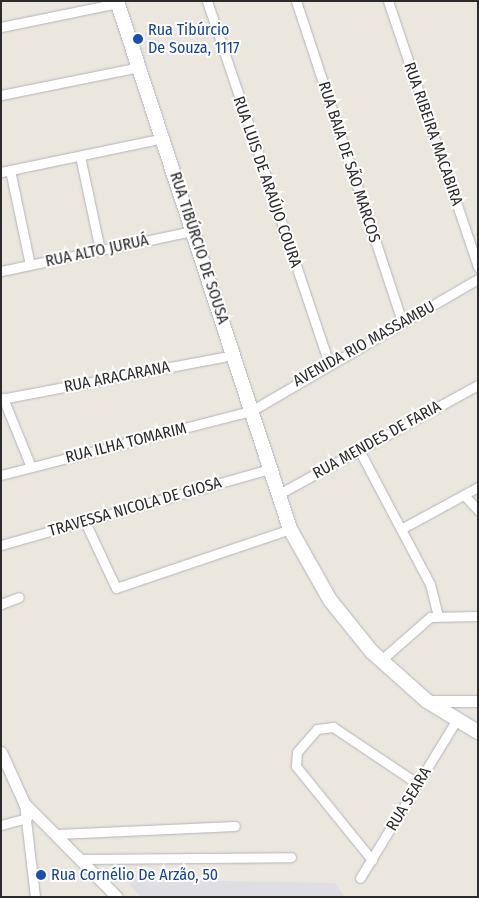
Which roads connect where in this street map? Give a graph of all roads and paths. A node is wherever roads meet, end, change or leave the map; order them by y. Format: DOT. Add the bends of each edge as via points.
graph roads {
  1 [pos="207,1"];
  2 [pos="296,1"];
  3 [pos="388,1"];
  4 [pos="118,2"];
  5 [pos="1,27"];
  6 [pos="140,67"];
  7 [pos="1,95"];
  8 [pos="164,138"];
  9 [pos="80,156"];
  10 [pos="5,171"];
  11 [pos="193,231"];
  12 [pos="100,250"];
  13 [pos="30,265"];
  14 [pos="478,267"];
  15 [pos="1,271"];
  16 [pos="478,279"];
  17 [pos="402,322"];
  18 [pos="233,355"];
  19 [pos="329,363"];
  20 [pos="478,385"];
  21 [pos="2,398"];
  22 [pos="251,411"];
  23 [pos="359,450"];
  24 [pos="31,467"];
  25 [pos="268,469"];
  26 [pos="1,474"];
  27 [pos="478,487"];
  28 [pos="277,495"];
  29 [pos="464,495"];
  30 [pos="478,510"];
  31 [pos="85,522"];
  32 [pos="290,529"];
  33 [pos="401,529"];
  34 [pos="1,545"];
  35 [pos="19,597"];
  36 [pos="1,604"];
  37 [pos="438,615"];
  38 [pos="478,616"];
  39 [pos="380,661"];
  40 [pos="427,701"];
  41 [pos="478,701"];
  42 [pos="457,719"];
  43 [pos="478,732"];
  44 [pos="1,752"];
  45 [pos="418,784"];
  46 [pos="24,803"];
  47 [pos="27,818"];
  48 [pos="1,825"];
  49 [pos="234,826"];
  50 [pos="57,834"];
  51 [pos="291,857"];
  52 [pos="82,859"];
  53 [pos="372,860"];
  54 [pos="360,878"];
  55 [pos="34,897"];
  56 [pos="117,897"];
  1 -- 19 [label="street, RUA LUIS DE ARAÚJO COURA"];
  2 -- 17 [label="street, RUA BAIA DE SÃO MARCOS"];
  3 -- 14 [label="street, RUA RIBEIRA MACABIRA"];
  4 -- 5 [label="street"];
  4 -- 6 [label="main road, RUA TIBÚRCIO DE SOUSA"];
  6 -- 7 [label="street"];
  6 -- 8 [label="main road, RUA TIBÚRCIO DE SOUSA"];
  8 -- 9 [label="street"];
  8 -- 11 [label="main road, RUA TIBÚRCIO DE SOUSA"];
  9 -- 10 [label="street"];
  9 -- 12 [label="street"];
  10 -- 13 [label="street"];
  11 -- 12 [label="street, RUA ALTO JURUÁ"];
  11 -- 18 [label="main road, RUA TIBÚRCIO DE SOUSA"];
  12 -- 13 [label="street, RUA ALTO JURUÁ"];
  13 -- 15 [label="street, RUA ALTO JURUÁ"];
  16 -- 17 [label="street, AVENIDA RIO MASSAMBU"];
  17 -- 19 [label="street, AVENIDA RIO MASSAMBU"];
  18 -- 21 [label="street, RUA ARACARANA"];
  18 -- 22 [label="main road, RUA TIBÚRCIO DE SOUSA"];
  19 -- 22 [label="street, AVENIDA RIO MASSAMBU"];
  20 -- 23 [label="street, RUA MENDES DE FARIA"];
  21 -- 24 [label="street"];
  22 -- 24 [label="street, RUA ILHA TOMARIM"];
  22 -- 25 [label="main road, RUA TIBÚRCIO DE SOUSA"];
  23 -- 28 [label="street, RUA MENDES DE FARIA"];
  23 -- 33 [label="street"];
  24 -- 26 [label="street, RUA ILHA TOMARIM"];
  25 -- 28 [label="main road, RUA TIBÚRCIO DE SOUSA"];
  25 -- 31 [label="street, TRAVESSA NICOLA DE GIOSA"];
  27 -- 29 [label="street"];
  28 -- 32 [label="main road, RUA TIBÚRCIO DE SOUSA"];
  29 -- 30 [label="street"];
  29 -- 33 [label="street"];
  31 -- 32 [label="street" via="116,588"];
  31 -- 34 [label="street, TRAVESSA NICOLA DE GIOSA"];
  32 -- 39 [label="main road, RUA TIBÚRCIO DE SOUSA" via="330,600"];
  33 -- 37 [label="street" via="430,584"];
  35 -- 36 [label="street"];
  37 -- 38 [label="street"];
  37 -- 39 [label="street" via="424,620"];
  39 -- 40 [label="main road, RUA TIBÚRCIO DE SOUSA"];
  40 -- 41 [label="street"];
  40 -- 42 [label="main road, RUA TIBÚRCIO DE SOUSA"];
  42 -- 43 [label="main road, RUA TIBÚRCIO DE SOUSA"];
  42 -- 45 [label="street, RUA SEARA"];
  44 -- 46 [label="street"];
  45 -- 53 [label="street, RUA SEARA"];
  45 -- 53 [label="street" via="333,727 317,728 297,752 296,766"];
  46 -- 47 [label="street"];
  46 -- 50 [label="street"];
  47 -- 48 [label="street"];
  47 -- 55 [label="street"];
  49 -- 50 [label="street"];
  50 -- 52 [label="street"];
  51 -- 52 [label="street"];
  52 -- 56 [label="street"];
  53 -- 54 [label="street, RUA SEARA"];
}
